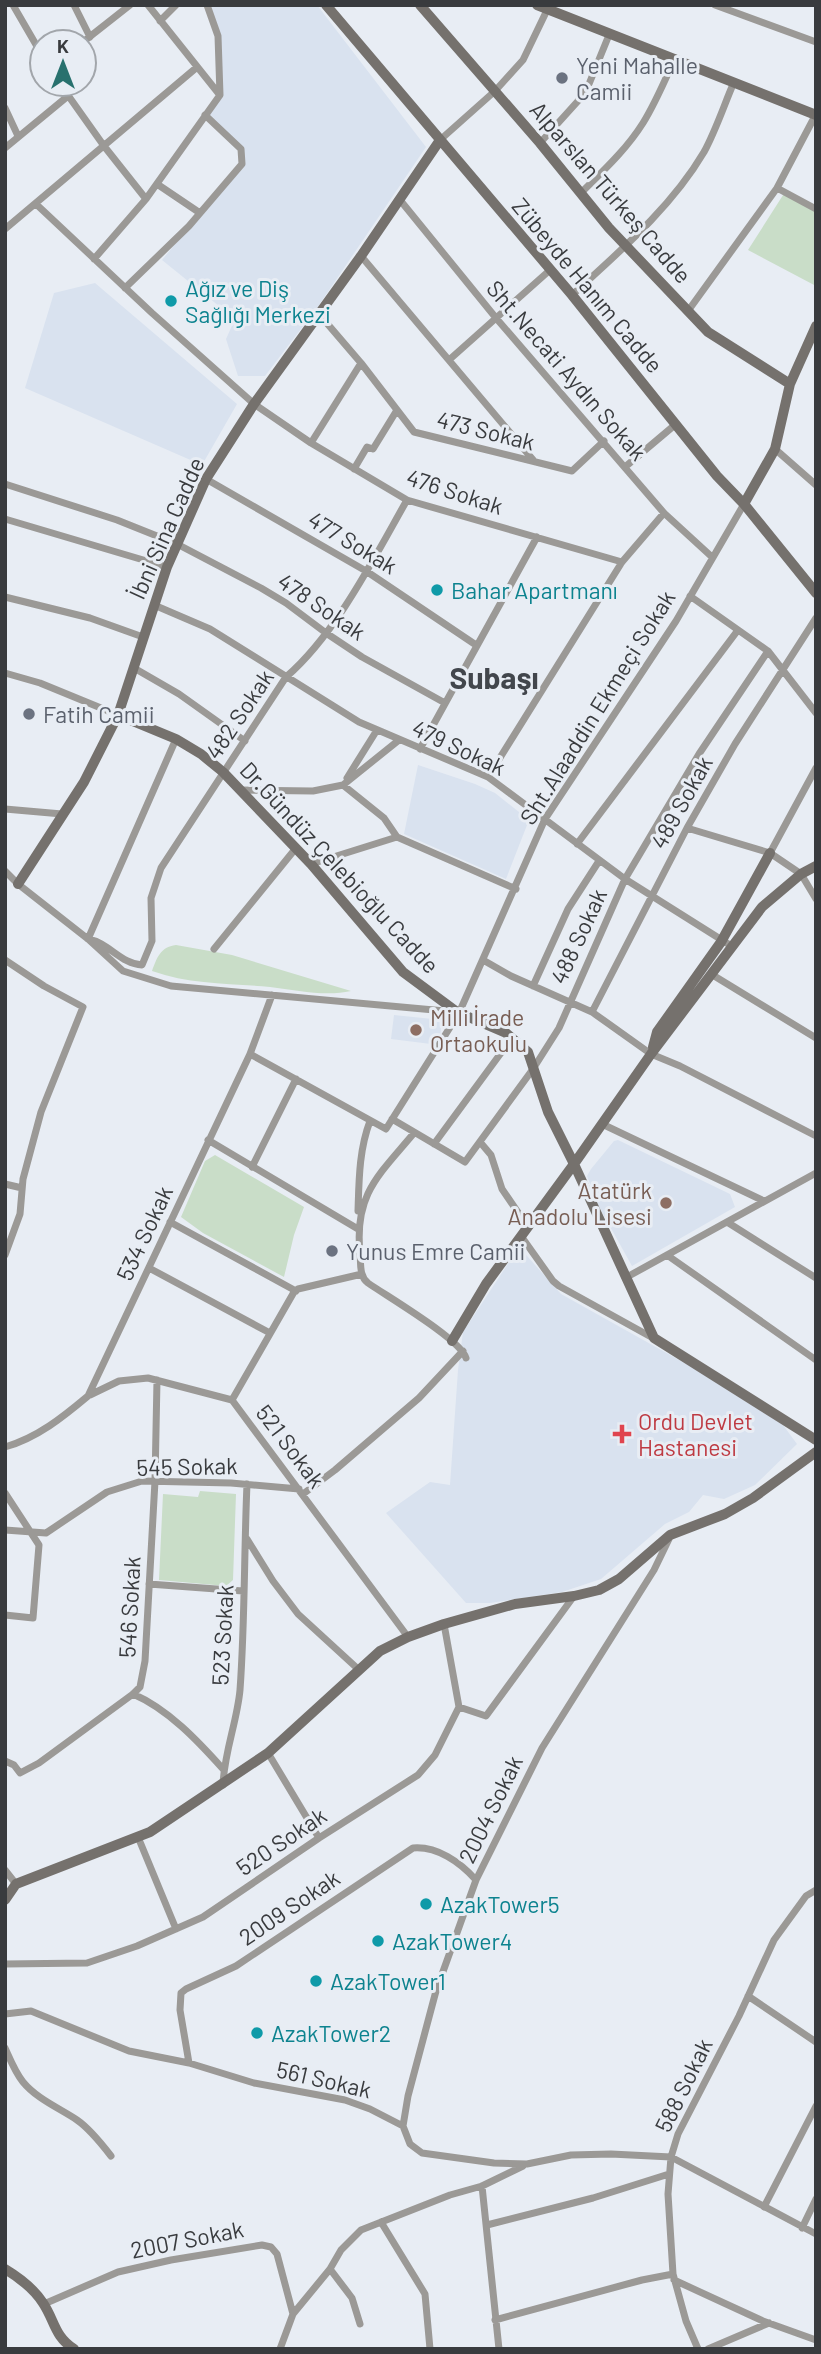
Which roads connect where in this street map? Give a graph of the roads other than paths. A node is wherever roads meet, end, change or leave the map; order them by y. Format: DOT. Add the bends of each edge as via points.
graph roads {
  1 [pos="13,5"];
  2 [pos="74,5"];
  3 [pos="130,5"];
  4 [pos="148,5"];
  5 [pos="176,5"];
  6 [pos="206,5"];
  7 [pos="326,5"];
  8 [pos="420,5"];
  9 [pos="715,5"];
  10 [pos="545,7"];
  11 [pos="160,21"];
  12 [pos="82,28"];
  13 [pos="98,30"];
  14 [pos="28,31"];
  15 [pos="609,35"];
  16 [pos="816,42"];
  17 [pos="675,58"];
  18 [pos="196,68"];
  19 [pos="734,82"];
  20 [pos="495,91"];
  21 [pos="219,95"];
  22 [pos="66,98"];
  23 [pos="69,98"];
  24 [pos="5,108"];
  25 [pos="205,115"];
  26 [pos="816,115"];
  27 [pos="18,136"];
  28 [pos="440,140"];
  29 [pos="540,143"];
  30 [pos="104,146"];
  31 [pos="5,148"];
  32 [pos="157,184"];
  33 [pos="777,188"];
  34 [pos="581,193"];
  35 [pos="146,199"];
  36 [pos="400,200"];
  37 [pos="36,204"];
  38 [pos="816,209"];
  39 [pos="200,213"];
  40 [pos="5,229"];
  41 [pos="626,246"];
  42 [pos="361,256"];
  43 [pos="94,259"];
  44 [pos="550,270"];
  45 [pos="125,288"];
  46 [pos="572,295"];
  47 [pos="688,311"];
  48 [pos="319,314"];
  49 [pos="816,316"];
  50 [pos="496,318"];
  51 [pos="816,326"];
  52 [pos="449,360"];
  53 [pos="361,363"];
  54 [pos="789,384"];
  55 [pos="254,404"];
  56 [pos="397,410"];
  57 [pos="676,424"];
  58 [pos="604,442"];
  59 [pos="311,443"];
  60 [pos="775,449"];
  61 [pos="535,462"];
  62 [pos="625,467"];
  63 [pos="354,469"];
  64 [pos="206,479"];
  65 [pos="5,484"];
  66 [pos="816,485"];
  67 [pos="407,500"];
  68 [pos="744,504"];
  69 [pos="664,513"];
  70 [pos="5,519"];
  71 [pos="537,537"];
  72 [pos="177,544"];
  73 [pos="712,557"];
  74 [pos="622,562"];
  75 [pos="167,567"];
  76 [pos="366,571"];
  77 [pos="816,593"];
  78 [pos="690,596"];
  79 [pos="5,597"];
  80 [pos="154,605"];
  81 [pos="816,618"];
  82 [pos="738,630"];
  83 [pos="326,634"];
  84 [pos="143,637"];
  85 [pos="476,645"];
  86 [pos="768,651"];
  87 [pos="134,668"];
  88 [pos="783,668"];
  89 [pos="5,673"];
  90 [pos="286,677"];
  91 [pos="445,703"];
  92 [pos="816,713"];
  93 [pos="118,715"];
  94 [pos="377,730"];
  95 [pos="176,739"];
  96 [pos="399,740"];
  97 [pos="245,741"];
  98 [pos="420,749"];
  99 [pos="816,768"];
  100 [pos="223,772"];
  101 [pos="488,777"];
  102 [pos="343,785"];
  103 [pos="242,790"];
  104 [pos="5,809"];
  105 [pos="62,814"];
  106 [pos="545,819"];
  107 [pos="687,828"];
  108 [pos="397,837"];
  109 [pos="577,844"];
  110 [pos="296,848"];
  111 [pos="770,853"];
  112 [pos="599,861"];
  113 [pos="311,864"];
  114 [pos="816,866"];
  115 [pos="5,871"];
  116 [pos="801,874"];
  117 [pos="625,879"];
  118 [pos="18,884"];
  119 [pos="516,889"];
  120 [pos="651,897"];
  121 [pos="816,899"];
  122 [pos="88,939"];
  123 [pos="721,942"];
  124 [pos="733,947"];
  125 [pos="214,949"];
  126 [pos="483,960"];
  127 [pos="6,962"];
  128 [pos="711,974"];
  129 [pos="533,986"];
  130 [pos="271,995"];
  131 [pos="569,1002"];
  132 [pos="458,1012"];
  133 [pos="592,1012"];
  134 [pos="512,1038"];
  135 [pos="816,1038"];
  136 [pos="250,1054"];
  137 [pos="651,1054"];
  138 [pos="533,1069"];
  139 [pos="296,1079"];
  140 [pos="392,1119"];
  141 [pos="370,1121"];
  142 [pos="601,1124"];
  143 [pos="414,1133"];
  144 [pos="816,1136"];
  145 [pos="208,1140"];
  146 [pos="480,1142"];
  147 [pos="435,1144"];
  148 [pos="574,1164"];
  149 [pos="252,1167"];
  150 [pos="816,1172"];
  151 [pos="808,1178"];
  152 [pos="5,1184"];
  153 [pos="816,1184"];
  154 [pos="22,1188"];
  155 [pos="764,1201"];
  156 [pos="170,1222"];
  157 [pos="727,1222"];
  158 [pos="358,1229"];
  159 [pos="524,1231"];
  160 [pos="5,1255"];
  161 [pos="667,1255"];
  162 [pos="149,1268"];
  163 [pos="362,1274"];
  164 [pos="627,1277"];
  165 [pos="816,1278"];
  166 [pos="296,1291"];
  167 [pos="270,1333"];
  168 [pos="654,1338"];
  169 [pos="452,1341"];
  170 [pos="816,1360"];
  171 [pos="157,1380"];
  172 [pos="88,1396"];
  173 [pos="232,1400"];
  174 [pos="816,1440"];
  175 [pos="5,1447"];
  176 [pos="816,1452"];
  177 [pos="155,1481"];
  178 [pos="247,1484"];
  179 [pos="301,1491"];
  180 [pos="5,1493"];
  181 [pos="5,1530"];
  182 [pos="32,1533"];
  183 [pos="670,1535"];
  184 [pos="246,1539"];
  185 [pos="149,1584"];
  186 [pos="243,1591"];
  187 [pos="574,1596"];
  188 [pos="5,1615"];
  189 [pos="444,1624"];
  190 [pos="408,1637"];
  191 [pos="358,1669"];
  192 [pos="133,1694"];
  193 [pos="459,1707"];
  194 [pos="268,1753"];
  195 [pos="5,1761"];
  196 [pos="223,1769"];
  197 [pos="223,1785"];
  198 [pos="138,1837"];
  199 [pos="319,1838"];
  200 [pos="5,1870"];
  201 [pos="476,1880"];
  202 [pos="16,1884"];
  203 [pos="816,1890"];
  204 [pos="5,1900"];
  205 [pos="176,1929"];
  206 [pos="5,1964"];
  207 [pos="748,1996"];
  208 [pos="5,2014"];
  209 [pos="816,2042"];
  210 [pos="5,2048"];
  211 [pos="189,2063"];
  212 [pos="816,2106"];
  213 [pos="403,2126"];
  214 [pos="111,2156"];
  215 [pos="671,2157"];
  216 [pos="527,2164"];
  217 [pos="668,2174"];
  218 [pos="482,2186"];
  219 [pos="816,2199"];
  220 [pos="764,2207"];
  221 [pos="382,2222"];
  222 [pos="487,2225"];
  223 [pos="802,2228"];
  224 [pos="816,2234"];
  225 [pos="5,2269"];
  226 [pos="330,2269"];
  227 [pos="673,2277"];
  228 [pos="44,2304"];
  229 [pos="293,2314"];
  230 [pos="495,2320"];
  231 [pos="769,2323"];
  232 [pos="359,2324"];
  233 [pos="816,2340"];
  234 [pos="61,2341"];
  235 [pos="51,2349"];
  236 [pos="74,2349"];
  237 [pos="279,2349"];
  238 [pos="430,2349"];
  239 [pos="499,2349"];
  240 [pos="698,2349"];
  241 [pos="708,2349"];
  1 -- 14 [label="street"];
  2 -- 12 [label="street"];
  3 -- 13 [label="street"];
  4 -- 11 [label="street"];
  5 -- 11 [label="street"];
  6 -- 21 [label="street" via="218,36"];
  7 -- 28 [label="street, Zübeyde Hanım Cadde"];
  8 -- 20 [label="street, Alparslan Türkeş Cadde"];
  9 -- 16 [label="street"];
  10 -- 15 [label="street"];
  10 -- 20 [label="street" via="523,60"];
  11 -- 18 [label="street"];
  15 -- 17 [label="street"];
  15 -- 29 [label="street" via="589,84"];
  17 -- 19 [label="street"];
  17 -- 34 [label="street" via="636,134"];
  18 -- 21 [label="street"];
  18 -- 30 [label="street"];
  19 -- 26 [label="street"];
  19 -- 41 [label="street" via="704,151 667,202"];
  20 -- 28 [label="street"];
  20 -- 29 [label="street, Alparslan Türkeş Cadde"];
  21 -- 25 [label="street"];
  22 -- 27 [label="street"];
  23 -- 30 [label="street"];
  24 -- 27 [label="street"];
  25 -- 32 [label="street"];
  25 -- 39 [label="street" via="241,149 242,164"];
  26 -- 33 [label="street"];
  27 -- 31 [label="street"];
  28 -- 36 [label="street, İbni Sina Cadde"];
  28 -- 44 [label="street, Zübeyde Hanım Cadde"];
  29 -- 34 [label="street, Alparslan Türkeş Cadde"];
  30 -- 35 [label="street"];
  30 -- 37 [label="street"];
  32 -- 35 [label="street"];
  32 -- 39 [label="street"];
  33 -- 38 [label="street"];
  33 -- 47 [label="street"];
  34 -- 41 [label="street, Alparslan Türkeş Cadde"];
  35 -- 43 [label="street"];
  36 -- 42 [label="street, İbni Sina Cadde"];
  36 -- 50 [label="street, Sht.Necati Aydın Sokak"];
  37 -- 40 [label="street"];
  37 -- 43 [label="street, 476 Sokak"];
  39 -- 45 [label="street"];
  41 -- 46 [label="street"];
  41 -- 47 [label="street, Alparslan Türkeş Cadde"];
  42 -- 48 [label="street, İbni Sina Cadde"];
  42 -- 52 [label="street"];
  43 -- 45 [label="street, 476 Sokak"];
  44 -- 46 [label="street, Zübeyde Hanım Cadde"];
  44 -- 50 [label="street"];
  45 -- 55 [label="street, 476 Sokak"];
  46 -- 57 [label="street, Zübeyde Hanım Cadde"];
  47 -- 54 [label="street, Alparslan Türkeş Cadde" via="708,332"];
  48 -- 53 [label="street, 473 Sokak"];
  48 -- 55 [label="street, İbni Sina Cadde"];
  49 -- 54 [label="street"];
  50 -- 52 [label="street"];
  50 -- 58 [label="street, Sht.Necati Aydın Sokak"];
  51 -- 54 [label="street"];
  52 -- 61 [label="street"];
  53 -- 56 [label="street, 473 Sokak"];
  53 -- 59 [label="street"];
  54 -- 60 [label="street"];
  55 -- 59 [label="street, 476 Sokak"];
  55 -- 64 [label="street, İbni Sina Cadde"];
  56 -- 61 [label="street, 473 Sokak" via="414,432"];
  56 -- 63 [label="street" via="373,449 367,447"];
  57 -- 62 [label="street"];
  57 -- 68 [label="street, Zübeyde Hanım Cadde"];
  58 -- 61 [label="street, 473 Sokak" via="572,471"];
  58 -- 62 [label="street, Sht.Necati Aydın Sokak"];
  59 -- 63 [label="street, 476 Sokak"];
  60 -- 66 [label="street"];
  60 -- 68 [label="street"];
  62 -- 69 [label="street, Sht.Necati Aydın Sokak"];
  63 -- 67 [label="street, 476 Sokak"];
  64 -- 72 [label="street, İbni Sina Cadde"];
  64 -- 76 [label="street, 477 Sokak"];
  65 -- 72 [label="street, 478 Sokak"];
  67 -- 71 [label="street, 476 Sokak"];
  67 -- 76 [label="street, 482 Sokak"];
  68 -- 73 [label="street, Sht.Alaaddin Ekmeçi Sokak"];
  68 -- 77 [label="street, Zübeyde Hanım Cadde"];
  69 -- 73 [label="street, Sht.Necati Aydın Sokak"];
  69 -- 74 [label="street"];
  70 -- 75 [label="street"];
  71 -- 74 [label="street, 476 Sokak"];
  71 -- 85 [label="street"];
  72 -- 75 [label="street, İbni Sina Cadde"];
  72 -- 83 [label="street, 478 Sokak" via="286,603"];
  73 -- 78 [label="street, Sht.Alaaddin Ekmeçi Sokak"];
  74 -- 101 [label="street"];
  75 -- 80 [label="street, İbni Sina Cadde"];
  76 -- 83 [label="street, 482 Sokak"];
  76 -- 85 [label="street, 477 Sokak"];
  78 -- 82 [label="street"];
  78 -- 106 [label="street, Sht.Alaaddin Ekmeçi Sokak"];
  79 -- 84 [label="street"];
  80 -- 84 [label="street, İbni Sina Cadde"];
  80 -- 90 [label="street, 479 Sokak" via="210,629"];
  81 -- 88 [label="street, 489 Sokak"];
  82 -- 86 [label="street"];
  82 -- 109 [label="street"];
  83 -- 90 [label="street, 482 Sokak"];
  83 -- 91 [label="street, 478 Sokak"];
  84 -- 87 [label="street, İbni Sina Cadde"];
  85 -- 91 [label="street"];
  86 -- 88 [label="street"];
  86 -- 117 [label="street, 488 Sokak" via="699,754"];
  87 -- 93 [label="street, İbni Sina Cadde"];
  87 -- 97 [label="street"];
  88 -- 92 [label="street"];
  88 -- 107 [label="street, 489 Sokak"];
  89 -- 93 [label="street" via="40,682"];
  90 -- 94 [label="street, 479 Sokak"];
  90 -- 97 [label="street, 482 Sokak"];
  91 -- 98 [label="street"];
  93 -- 95 [label="street, Dr.Gündüz Çelebioğlu Cadde"];
  93 -- 105 [label="street, İbni Sina Cadde"];
  94 -- 96 [label="street, 479 Sokak"];
  94 -- 102 [label="street"];
  95 -- 100 [label="street, Dr.Gündüz Çelebioğlu Cadde"];
  95 -- 122 [label="street"];
  96 -- 98 [label="street, 479 Sokak"];
  96 -- 102 [label="street"];
  97 -- 100 [label="street, 482 Sokak"];
  98 -- 101 [label="street, 479 Sokak"];
  99 -- 111 [label="street"];
  100 -- 103 [label="street, Dr.Gündüz Çelebioğlu Cadde"];
  100 -- 122 [label="street, 482 Sokak" via="161,868 151,898 152,941 142,965"];
  101 -- 106 [label="street, 479 Sokak"];
  102 -- 103 [label="street" via="313,791"];
  102 -- 108 [label="street" via="384,817"];
  103 -- 110 [label="street, Dr.Gündüz Çelebioğlu Cadde"];
  104 -- 105 [label="street"];
  105 -- 118 [label="street, İbni Sina Cadde"];
  106 -- 109 [label="street, 479 Sokak"];
  106 -- 119 [label="street, Sht.Alaaddin Ekmeçi Sokak"];
  107 -- 111 [label="street"];
  107 -- 120 [label="street, 489 Sokak"];
  108 -- 113 [label="street"];
  108 -- 119 [label="street"];
  109 -- 112 [label="street, 479 Sokak"];
  110 -- 113 [label="street, Dr.Gündüz Çelebioğlu Cadde"];
  110 -- 125 [label="street"];
  111 -- 116 [label="street"];
  111 -- 123 [label="street"];
  112 -- 117 [label="street, 479 Sokak"];
  112 -- 129 [label="street" via="568,909"];
  113 -- 132 [label="street, Dr.Gündüz Çelebioğlu Cadde" via="403,972"];
  114 -- 116 [label="street"];
  115 -- 118 [label="street"];
  116 -- 121 [label="street"];
  116 -- 124 [label="street" via="762,907"];
  117 -- 120 [label="street, 479 Sokak"];
  117 -- 131 [label="street, 488 Sokak"];
  118 -- 122 [label="street"];
  119 -- 126 [label="street, Sht.Alaaddin Ekmeçi Sokak"];
  120 -- 123 [label="street, 479 Sokak"];
  120 -- 133 [label="street, 489 Sokak"];
  122 -- 130 [label="street" via="115,965 145,980"];
  123 -- 124 [label="street, 479 Sokak"];
  123 -- 137 [label="street" via="657,1032"];
  124 -- 128 [label="street"];
  126 -- 129 [label="street"];
  126 -- 132 [label="street, Sht.Alaaddin Ekmeçi Sokak"];
  127 -- 154 [label="street" via="83,1007 41,1112"];
  128 -- 135 [label="street"];
  128 -- 137 [label="street"];
  129 -- 131 [label="street"];
  130 -- 132 [label="street"];
  130 -- 136 [label="street, 534 Sokak"];
  131 -- 133 [label="street"];
  131 -- 138 [label="street, 488 Sokak"];
  132 -- 134 [label="street, Dr.Gündüz Çelebioğlu Cadde"];
  132 -- 140 [label="street, Sht.Alaaddin Ekmeçi Sokak"];
  133 -- 137 [label="street"];
  134 -- 138 [label="street, Dr.Gündüz Çelebioğlu Cadde" via="528,1052"];
  134 -- 147 [label="street"];
  136 -- 139 [label="street"];
  136 -- 145 [label="street, 534 Sokak"];
  137 -- 142 [label="street"];
  137 -- 144 [label="street"];
  138 -- 146 [label="street, 488 Sokak"];
  138 -- 148 [label="street, Dr.Gündüz Çelebioğlu Cadde"];
  139 -- 141 [label="street"];
  139 -- 149 [label="street"];
  140 -- 141 [label="street, Sht.Alaaddin Ekmeçi Sokak" via="386,1129"];
  140 -- 143 [label="street, 488 Sokak"];
  141 -- 158 [label="street" via="359,1168"];
  142 -- 148 [label="street"];
  142 -- 155 [label="street"];
  143 -- 147 [label="street, 488 Sokak"];
  143 -- 158 [label="street" via="364,1199"];
  145 -- 149 [label="street"];
  145 -- 156 [label="street, 534 Sokak"];
  146 -- 147 [label="street, 488 Sokak" via="465,1162"];
  146 -- 159 [label="street" via="491,1154 502,1189"];
  148 -- 159 [label="street"];
  148 -- 164 [label="street, Dr.Gündüz Çelebioğlu Cadde"];
  149 -- 158 [label="street"];
  150 -- 151 [label="street"];
  151 -- 153 [label="street"];
  151 -- 155 [label="street"];
  152 -- 154 [label="street"];
  154 -- 160 [label="street" via="20,1214"];
  155 -- 157 [label="street"];
  156 -- 162 [label="street, 534 Sokak"];
  156 -- 166 [label="street"];
  157 -- 161 [label="street"];
  157 -- 165 [label="street"];
  158 -- 163 [label="street"];
  159 -- 168 [label="street" via="553,1281"];
  159 -- 169 [label="street"];
  161 -- 164 [label="street"];
  161 -- 170 [label="street"];
  162 -- 167 [label="street"];
  162 -- 172 [label="street, 534 Sokak"];
  163 -- 166 [label="street"];
  163 -- 169 [label="street" via="368,1283"];
  164 -- 168 [label="street, Dr.Gündüz Çelebioğlu Cadde"];
  166 -- 167 [label="street"];
  167 -- 173 [label="street"];
  168 -- 174 [label="street"];
  169 -- 179 [label="street" via="466,1354 335,1470"];
  171 -- 172 [label="street, 521 Sokak" via="132,1378"];
  171 -- 173 [label="street, 521 Sokak"];
  171 -- 177 [label="street, 546 Sokak"];
  172 -- 175 [label="street, 534 Sokak" via="36,1435"];
  173 -- 179 [label="street, 521 Sokak"];
  176 -- 183 [label="street" via="752,1499"];
  177 -- 178 [label="street, 545 Sokak"];
  177 -- 182 [label="street, 545 Sokak" via="107,1492 46,1533"];
  177 -- 185 [label="street, 546 Sokak"];
  178 -- 179 [label="street, 545 Sokak"];
  178 -- 184 [label="street, 523 Sokak"];
  179 -- 190 [label="street, 521 Sokak"];
  180 -- 182 [label="street"];
  181 -- 182 [label="street, 545 Sokak"];
  182 -- 188 [label="street" via="39,1545 33,1618"];
  183 -- 187 [label="street" via="619,1579"];
  183 -- 201 [label="street, 2004 Sokak" via="654,1570 542,1748"];
  184 -- 186 [label="street, 523 Sokak"];
  184 -- 191 [label="street" via="298,1614"];
  185 -- 186 [label="street"];
  185 -- 192 [label="street, 546 Sokak" via="144,1672"];
  186 -- 196 [label="street, 523 Sokak" via="240,1690"];
  187 -- 189 [label="street" via="515,1604"];
  187 -- 193 [label="street" via="486,1716"];
  189 -- 190 [label="street"];
  189 -- 193 [label="street"];
  190 -- 191 [label="street"];
  191 -- 194 [label="street"];
  192 -- 195 [label="street" via="20,1773"];
  192 -- 196 [label="street" via="167,1715"];
  193 -- 199 [label="street, 520 Sokak" via="427,1766"];
  194 -- 197 [label="street"];
  194 -- 199 [label="street"];
  196 -- 197 [label="street, 523 Sokak"];
  197 -- 198 [label="street"];
  198 -- 202 [label="street"];
  198 -- 205 [label="street"];
  199 -- 205 [label="street, 520 Sokak" via="204,1917"];
  200 -- 202 [label="street"];
  201 -- 211 [label="street, 2009 Sokak" via="445,1855 413,1848 243,1961 186,1989 181,1993 180,2010"];
  201 -- 213 [label="street, 2004 Sokak" via="436,1991"];
  202 -- 204 [label="street"];
  203 -- 207 [label="street, 588 Sokak" via="806,1896 774,1940"];
  205 -- 206 [label="street, 520 Sokak" via="87,1963"];
  207 -- 209 [label="street"];
  207 -- 215 [label="street, 588 Sokak" via="678,2134"];
  208 -- 211 [label="street, 561 Sokak" via="31,2011 129,2051"];
  210 -- 214 [label="street" via="27,2087 78,2121"];
  211 -- 213 [label="street, 561 Sokak" via="254,2083 345,2100"];
  212 -- 220 [label="street"];
  213 -- 216 [label="street, 561 Sokak" via="410,2144 422,2152"];
  215 -- 216 [label="street, 561 Sokak" via="571,2155"];
  215 -- 217 [label="street, 588 Sokak"];
  215 -- 220 [label="street, 561 Sokak"];
  216 -- 218 [label="street"];
  217 -- 222 [label="street"];
  217 -- 227 [label="street, 588 Sokak"];
  218 -- 221 [label="street"];
  218 -- 222 [label="street"];
  219 -- 223 [label="street"];
  220 -- 223 [label="street, 561 Sokak"];
  221 -- 226 [label="street" via="361,2230"];
  221 -- 238 [label="street" via="425,2294"];
  222 -- 230 [label="street"];
  223 -- 224 [label="street, 561 Sokak"];
  225 -- 228 [label="street"];
  226 -- 229 [label="street"];
  226 -- 232 [label="street" via="352,2298"];
  227 -- 230 [label="street" via="642,2280"];
  227 -- 231 [label="street"];
  227 -- 240 [label="street, 588 Sokak"];
  228 -- 229 [label="street, 2007 Sokak" via="118,2272 262,2245 271,2246 277,2254"];
  228 -- 234 [label="street"];
  229 -- 237 [label="street"];
  230 -- 239 [label="street"];
  231 -- 233 [label="street"];
  231 -- 241 [label="street"];
  234 -- 235 [label="street"];
  234 -- 236 [label="street"];
}
